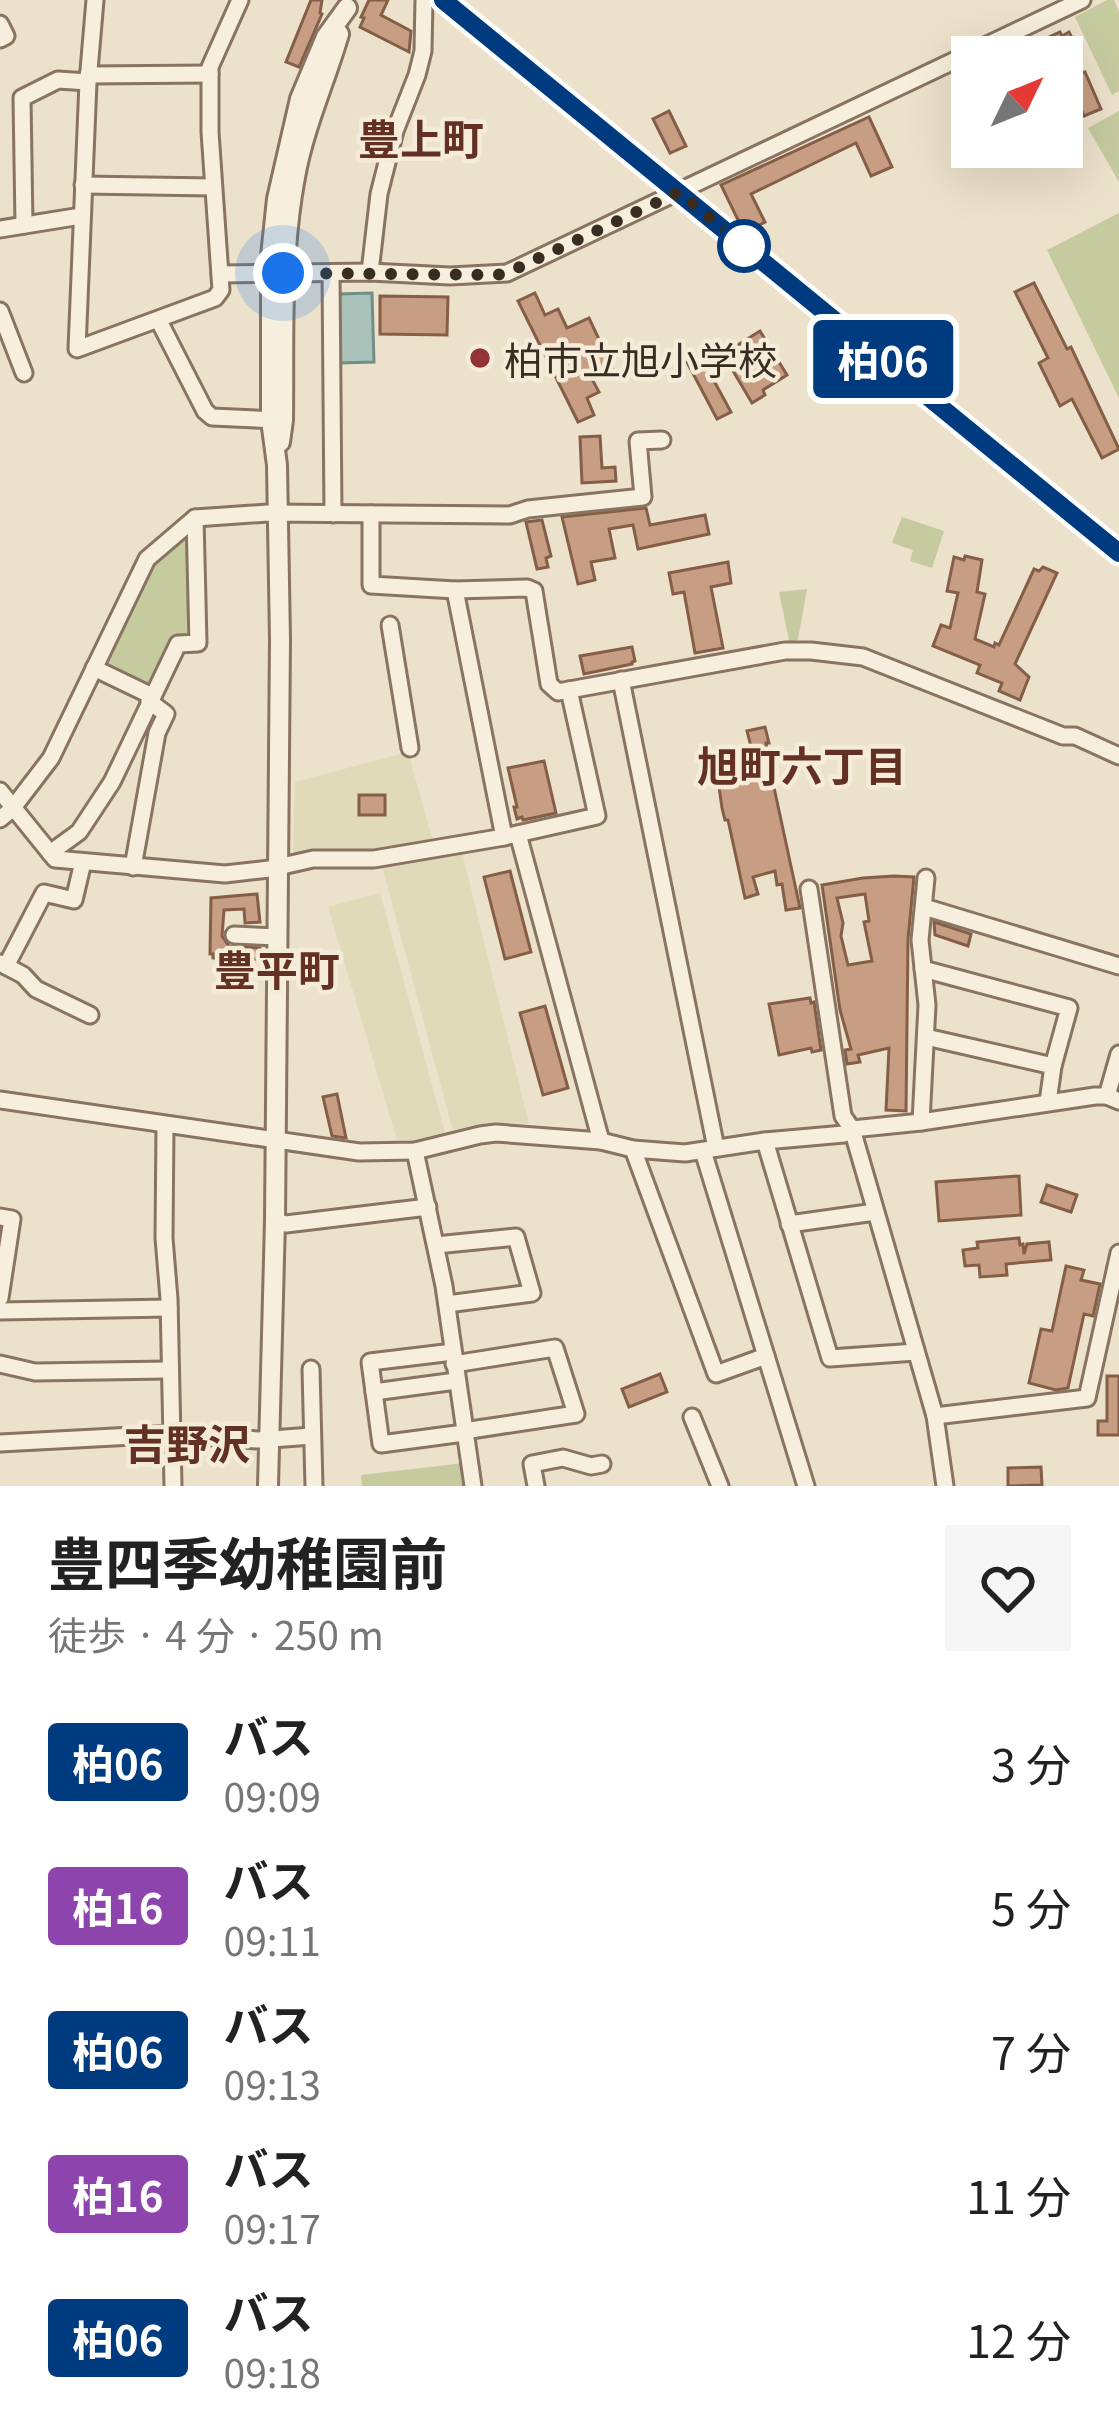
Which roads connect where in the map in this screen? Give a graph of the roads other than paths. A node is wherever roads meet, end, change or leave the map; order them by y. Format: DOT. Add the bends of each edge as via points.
graph roads {
  1 [pos="95,0"];
  2 [pos="241,0"];
  3 [pos="424,0"];
  4 [pos="1082,0"];
  5 [pos="449,2"];
  6 [pos="348,4"];
  7 [pos="0,25"];
  8 [pos="0,39"];
  9 [pos="210,74"];
  10 [pos="88,78"];
  11 [pos="83,185"];
  12 [pos="213,187"];
  13 [pos="679,192"];
  14 [pos="81,216"];
  15 [pos="24,225"];
  16 [pos="0,229"];
  17 [pos="370,272"];
  18 [pos="331,273"];
  19 [pos="220,274"];
  20 [pos="277,274"];
  21 [pos="0,310"];
  22 [pos="159,321"];
  23 [pos="24,373"];
  24 [pos="277,420"];
  25 [pos="662,440"];
  26 [pos="278,513"];
  27 [pos="333,514"];
  28 [pos="371,514"];
  29 [pos="195,518"];
  30 [pos="1119,553"];
  31 [pos="455,590"];
  32 [pos="390,625"];
  33 [pos="94,668"];
  34 [pos="621,680"];
  35 [pos="569,690"];
  36 [pos="150,698"];
  37 [pos="410,748"];
  38 [pos="1119,756"];
  39 [pos="0,791"];
  40 [pos="6,814"];
  41 [pos="511,836"];
  42 [pos="50,854"];
  43 [pos="83,862"];
  44 [pos="133,867"];
  45 [pos="278,867"];
  46 [pos="926,878"];
  47 [pos="808,889"];
  48 [pos="924,907"];
  49 [pos="234,935"];
  50 [pos="278,937"];
  51 [pos="3,965"];
  52 [pos="1119,966"];
  53 [pos="923,969"];
  54 [pos="90,1015"];
  55 [pos="926,1037"];
  56 [pos="1119,1054"];
  57 [pos="1053,1066"];
  58 [pos="1113,1099"];
  59 [pos="0,1100"];
  60 [pos="1048,1102"];
  61 [pos="921,1122"];
  62 [pos="165,1126"];
  63 [pos="853,1130"];
  64 [pos="276,1141"];
  65 [pos="602,1141"];
  66 [pos="765,1142"];
  67 [pos="633,1149"];
  68 [pos="710,1149"];
  69 [pos="415,1151"];
  70 [pos="428,1207"];
  71 [pos="875,1212"];
  72 [pos="0,1216"];
  73 [pos="275,1221"];
  74 [pos="789,1224"];
  75 [pos="436,1245"];
  76 [pos="1119,1253"];
  77 [pos="0,1298"];
  78 [pos="447,1304"];
  79 [pos="169,1308"];
  80 [pos="0,1311"];
  81 [pos="916,1352"];
  82 [pos="766,1356"];
  83 [pos="0,1364"];
  84 [pos="454,1365"];
  85 [pos="311,1369"];
  86 [pos="168,1370"];
  87 [pos="374,1392"];
  88 [pos="935,1416"];
  89 [pos="692,1417"];
  90 [pos="464,1432"];
  91 [pos="171,1434"];
  92 [pos="312,1436"];
  93 [pos="268,1439"];
  94 [pos="0,1443"];
  95 [pos="602,1464"];
  96 [pos="804,1480"];
  97 [pos="173,1486"];
  98 [pos="268,1486"];
  99 [pos="314,1486"];
  100 [pos="473,1486"];
  101 [pos="536,1486"];
  102 [pos="720,1486"];
  103 [pos="945,1486"];
  1 -- 10 [label="street"];
  2 -- 9 [label="street"];
  3 -- 17 [label="street" via="423,51 379,194"];
  4 -- 13 [label="street"];
  5 -- 13 [label="street"];
  6 -- 20 [label="street" via="326,37 294,121 278,200"];
  7 -- 8 [label="street"];
  9 -- 10 [label="street"];
  9 -- 12 [label="street"];
  10 -- 11 [label="street"];
  10 -- 15 [label="street" via="58,80 22,98"];
  11 -- 12 [label="street"];
  11 -- 14 [label="street"];
  12 -- 19 [label="street"];
  13 -- 17 [label="street" via="507,273"];
  13 -- 30 [label="street"];
  14 -- 15 [label="street"];
  14 -- 22 [label="street" via="77,349"];
  15 -- 16 [label="street"];
  17 -- 18 [label="street"];
  18 -- 20 [label="street"];
  18 -- 27 [label="street"];
  19 -- 20 [label="street"];
  19 -- 22 [label="street" via="215,298"];
  20 -- 24 [label="street"];
  21 -- 23 [label="street"];
  22 -- 24 [label="street" via="212,417"];
  24 -- 26 [label="street"];
  25 -- 28 [label="street" via="638,441 643,497 510,515"];
  26 -- 27 [label="street"];
  26 -- 29 [label="street"];
  26 -- 45 [label="street"];
  27 -- 28 [label="street"];
  28 -- 31 [label="street" via="371,585"];
  29 -- 33 [label="street" via="147,559"];
  29 -- 36 [label="street" via="198,643 178,644"];
  31 -- 35 [label="street" via="534,591 549,684"];
  31 -- 41 [label="street"];
  32 -- 37 [label="street"];
  33 -- 36 [label="street"];
  33 -- 40 [label="street" via="51,758"];
  34 -- 35 [label="street"];
  34 -- 38 [label="street" via="785,651 838,653"];
  34 -- 68 [label="street"];
  35 -- 41 [label="street" via="598,816"];
  36 -- 42 [label="street" via="112,782 79,832"];
  36 -- 44 [label="street" via="166,714"];
  39 -- 40 [label="street"];
  40 -- 42 [label="street"];
  41 -- 45 [label="street"];
  41 -- 65 [label="street"];
  42 -- 43 [label="street"];
  43 -- 44 [label="street"];
  43 -- 51 [label="street" via="74,900 44,893"];
  44 -- 45 [label="street" via="225,874"];
  45 -- 50 [label="street"];
  46 -- 48 [label="street"];
  47 -- 63 [label="street" via="843,1116"];
  48 -- 52 [label="street"];
  48 -- 53 [label="street"];
  49 -- 50 [label="street"];
  50 -- 64 [label="street"];
  51 -- 54 [label="street"];
  53 -- 55 [label="street"];
  53 -- 57 [label="street" via="1070,1008"];
  55 -- 57 [label="street"];
  55 -- 61 [label="street"];
  56 -- 58 [label="street"];
  57 -- 60 [label="street"];
  58 -- 60 [label="street"];
  59 -- 62 [label="street"];
  60 -- 61 [label="street"];
  61 -- 63 [label="street"];
  62 -- 64 [label="street"];
  62 -- 79 [label="street"];
  63 -- 66 [label="street"];
  63 -- 71 [label="street"];
  64 -- 69 [label="street"];
  64 -- 73 [label="street"];
  65 -- 67 [label="street"];
  65 -- 69 [label="street" via="496,1133"];
  66 -- 68 [label="street"];
  66 -- 74 [label="street"];
  67 -- 68 [label="street"];
  67 -- 82 [label="street" via="716,1374"];
  68 -- 82 [label="street"];
  69 -- 70 [label="street"];
  70 -- 73 [label="street"];
  70 -- 75 [label="street"];
  71 -- 74 [label="street"];
  71 -- 81 [label="street"];
  72 -- 77 [label="street" via="12,1219"];
  73 -- 93 [label="street"];
  74 -- 81 [label="street" via="830,1358"];
  75 -- 78 [label="street"];
  75 -- 78 [label="street" via="516,1237 532,1293"];
  76 -- 88 [label="street" via="1087,1398"];
  78 -- 84 [label="street"];
  79 -- 80 [label="street"];
  79 -- 86 [label="street"];
  81 -- 88 [label="street"];
  82 -- 96 [label="street"];
  83 -- 86 [label="street" via="35,1372"];
  84 -- 87 [label="street"];
  84 -- 87 [label="street" via="370,1362"];
  84 -- 90 [label="street"];
  84 -- 90 [label="street" via="555,1348 576,1414"];
  85 -- 92 [label="street"];
  86 -- 91 [label="street"];
  87 -- 90 [label="street" via="380,1444"];
  88 -- 103 [label="street"];
  89 -- 102 [label="street"];
  90 -- 100 [label="street"];
  91 -- 93 [label="street"];
  91 -- 94 [label="street"];
  91 -- 97 [label="street"];
  92 -- 93 [label="street"];
  92 -- 99 [label="street"];
  93 -- 98 [label="street"];
  95 -- 101 [label="street" via="532,1464"];
}
